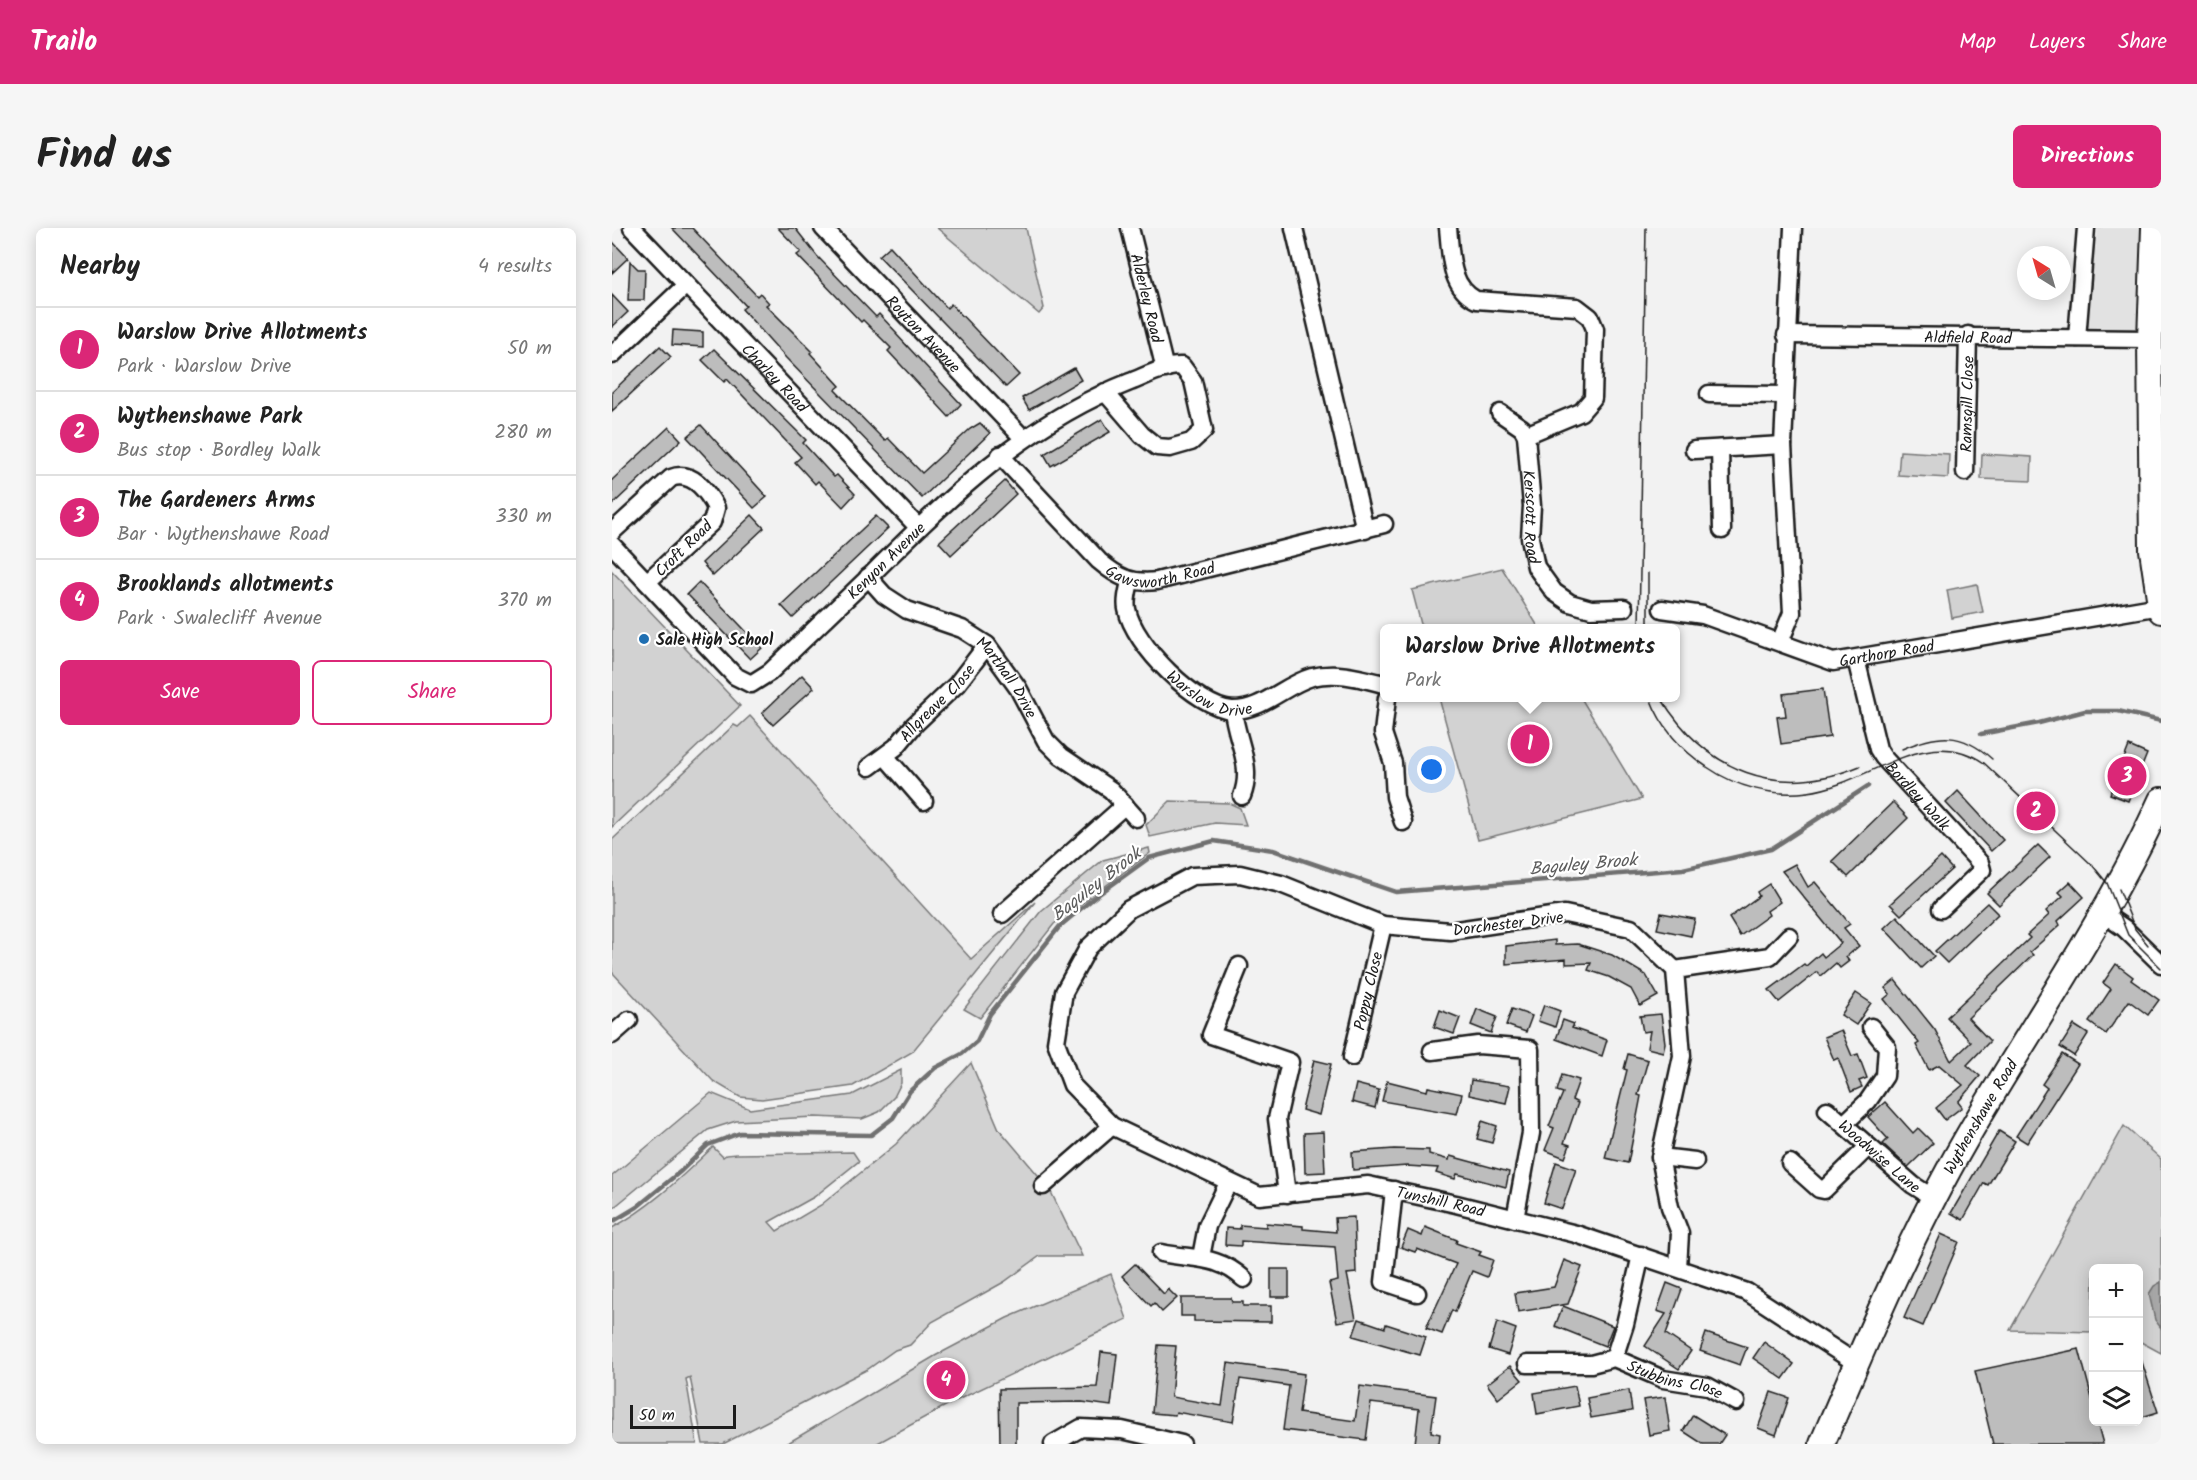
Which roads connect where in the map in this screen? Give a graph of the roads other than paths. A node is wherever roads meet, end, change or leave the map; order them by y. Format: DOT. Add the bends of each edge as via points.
graph roads {
  1 [pos="632,228"];
  2 [pos="823,228"];
  3 [pos="1130,228"];
  4 [pos="1294,228"];
  5 [pos="1448,228"];
  6 [pos="1793,228"];
  7 [pos="2086,228"];
  8 [pos="2156,244"];
  9 [pos="686,285"];
  10 [pos="1786,335"];
  11 [pos="1968,335"];
  12 [pos="2077,338"];
  13 [pos="2150,339"];
  14 [pos="612,355"];
  15 [pos="1166,369"];
  16 [pos="1105,392"];
  17 [pos="1709,394"];
  18 [pos="1783,395"];
  19 [pos="1500,413"];
  20 [pos="1526,435"];
  21 [pos="1023,438"];
  22 [pos="1783,445"];
  23 [pos="1720,448"];
  24 [pos="1694,450"];
  25 [pos="1000,455"];
  26 [pos="1965,472"];
  27 [pos="1384,524"];
  28 [pos="918,527"];
  29 [pos="1365,530"];
  30 [pos="1722,530"];
  31 [pos="612,532"];
  32 [pos="612,544"];
  33 [pos="868,577"];
  34 [pos="647,582"];
  35 [pos="1130,582"];
  36 [pos="1624,608"];
  37 [pos="2161,608"];
  38 [pos="1662,609"];
  39 [pos="1780,642"];
  40 [pos="987,645"];
  41 [pos="1856,659"];
  42 [pos="1380,683"];
  43 [pos="751,684"];
  44 [pos="1387,702"];
  45 [pos="1233,710"];
  46 [pos="885,756"];
  47 [pos="869,767"];
  48 [pos="1242,796"];
  49 [pos="2161,800"];
  50 [pos="924,801"];
  51 [pos="1403,822"];
  52 [pos="1941,909"];
  53 [pos="2102,913"];
  54 [pos="1002,914"];
  55 [pos="1383,925"];
  56 [pos="1789,936"];
  57 [pos="2161,964"];
  58 [pos="1239,966"];
  59 [pos="1675,970"];
  60 [pos="629,1020"];
  61 [pos="1871,1027"];
  62 [pos="612,1035"];
  63 [pos="1056,1042"];
  64 [pos="1432,1051"];
  65 [pos="1352,1057"];
  66 [pos="1827,1110"];
  67 [pos="1844,1124"];
  68 [pos="1112,1126"];
  69 [pos="1868,1147"];
  70 [pos="1660,1157"];
  71 [pos="1695,1161"];
  72 [pos="1790,1163"];
  73 [pos="1228,1183"];
  74 [pos="1043,1186"];
  75 [pos="1394,1190"];
  76 [pos="1287,1194"];
  77 [pos="1935,1199"];
  78 [pos="1515,1220"];
  79 [pos="1161,1253"];
  80 [pos="1641,1255"];
  81 [pos="1201,1257"];
  82 [pos="1678,1268"];
  83 [pos="1244,1279"];
  84 [pos="1417,1293"];
  85 [pos="1614,1358"];
  86 [pos="1856,1363"];
  87 [pos="1527,1364"];
  88 [pos="1736,1402"];
  89 [pos="1053,1444"];
  90 [pos="1182,1444"];
  91 [pos="1822,1444"];
  1 -- 9 [label="street, Chorley Road"];
  2 -- 21 [label="street, Royton Avenue"];
  3 -- 15 [label="street, Alderley Road"];
  4 -- 29 [label="street"];
  5 -- 20 [label="street" via="1453,271 1459,286 1471,298 1577,307 1590,317 1596,329 1593,398 1588,406"];
  6 -- 10 [label="street"];
  7 -- 12 [label="street"];
  8 -- 13 [label="main road"];
  9 -- 14 [label="street"];
  9 -- 28 [label="street, Chorley Road"];
  10 -- 11 [label="street, Aldfield Road"];
  10 -- 18 [label="street"];
  11 -- 12 [label="street, Aldfield Road"];
  11 -- 26 [label="street, Ramsgill Close"];
  12 -- 13 [label="street, Aldfield Road"];
  13 -- 37 [label="main road" via="2152,550"];
  15 -- 16 [label="street, Kenyon Avenue"];
  15 -- 16 [label="street" via="1182,366 1193,381 1204,430 1191,442 1170,448 1151,444"];
  16 -- 21 [label="street, Kenyon Avenue"];
  17 -- 18 [label="street"];
  18 -- 22 [label="street"];
  19 -- 20 [label="street"];
  20 -- 36 [label="street, Kerscott Road" via="1532,506 1530,538 1536,567 1554,592 1570,603 1591,609"];
  21 -- 25 [label="street, Kenyon Avenue"];
  22 -- 23 [label="street"];
  22 -- 39 [label="street" via="1792,613"];
  23 -- 24 [label="street"];
  23 -- 30 [label="street"];
  25 -- 28 [label="street, Kenyon Avenue"];
  25 -- 35 [label="street, Gawsworth Road" via="1099,561"];
  27 -- 29 [label="street, Gawsworth Road"];
  28 -- 33 [label="street, Kenyon Avenue"];
  29 -- 35 [label="street, Gawsworth Road" via="1157,581"];
  31 -- 34 [label="street, Croft Road" via="679,475 697,482 711,498 716,508 712,522"];
  32 -- 34 [label="street, Croft Road"];
  33 -- 40 [label="street, Marthall Drive" via="884,595 907,610 962,629"];
  33 -- 43 [label="street, Kenyon Avenue" via="770,672"];
  34 -- 43 [label="street, Croft Road" via="735,676"];
  35 -- 45 [label="street, Warslow Drive" via="1127,610 1147,648 1196,694 1215,706"];
  37 -- 41 [label="street, Garthorp Road"];
  38 -- 39 [label="street" via="1703,615"];
  39 -- 41 [label="street, Garthorp Road" via="1833,662"];
  40 -- 46 [label="street, Allgreave Close" via="957,684"];
  40 -- 54 [label="street, Marthall Drive" via="1018,688 1046,741 1111,790 1130,811"];
  41 -- 52 [label="street, Bordley Walk" via="1878,749 1980,863 1982,870"];
  42 -- 45 [label="street, Warslow Drive" via="1346,675 1312,677 1246,709"];
  44 -- 51 [label="street" via="1383,733 1393,763 1395,797"];
  45 -- 48 [label="street" via="1248,775"];
  46 -- 47 [label="street, Allgreave Close"];
  46 -- 50 [label="street"];
  49 -- 53 [label="main road, Wythenshawe Road" via="2136,856"];
  53 -- 57 [label="street" via="2124,928"];
  53 -- 77 [label="main road, Wythenshawe Road" via="1965,1141"];
  55 -- 59 [label="street, Dorchester Drive" via="1450,931 1565,914 1630,928"];
  55 -- 63 [label="street, Dorchester Drive" via="1281,884 1240,874 1192,876 1129,909 1088,948 1064,992"];
  55 -- 65 [label="street, Poppy Close"];
  56 -- 59 [label="street" via="1770,956"];
  58 -- 76 [label="street" via="1211,1035 1290,1062 1277,1119"];
  59 -- 70 [label="street" via="1682,1056"];
  60 -- 62 [label="street"];
  61 -- 67 [label="street" via="1887,1047 1885,1076 1869,1101"];
  63 -- 68 [label="street, Tunshill Road" via="1072,1085"];
  64 -- 78 [label="street" via="1478,1046 1530,1049 1531,1133"];
  66 -- 67 [label="street, Woodwise Lane"];
  67 -- 69 [label="street, Woodwise Lane"];
  68 -- 73 [label="street, Tunshill Road"];
  68 -- 74 [label="street"];
  69 -- 72 [label="street" via="1824,1190"];
  69 -- 77 [label="street, Woodwise Lane" via="1912,1185"];
  70 -- 71 [label="street"];
  70 -- 82 [label="street" via="1670,1207 1680,1233"];
  73 -- 76 [label="street, Tunshill Road" via="1258,1196"];
  73 -- 81 [label="street" via="1207,1226"];
  75 -- 76 [label="street, Tunshill Road" via="1368,1185"];
  75 -- 78 [label="street, Tunshill Road"];
  75 -- 84 [label="street" via="1384,1282"];
  77 -- 86 [label="main road, Wythenshawe Road"];
  78 -- 80 [label="street, Tunshill Road"];
  79 -- 81 [label="street"];
  80 -- 82 [label="street, Tunshill Road"];
  80 -- 85 [label="street, Stubbins Close"];
  81 -- 83 [label="street" via="1225,1265"];
  82 -- 86 [label="street, Tunshill Road" via="1747,1292"];
  85 -- 87 [label="street, Stubbins Close" via="1591,1364"];
  85 -- 88 [label="street, Stubbins Close" via="1664,1379 1707,1386"];
  86 -- 91 [label="main road, Wythenshawe Road"];
  89 -- 90 [label="street" via="1081,1428 1122,1430"];
}
